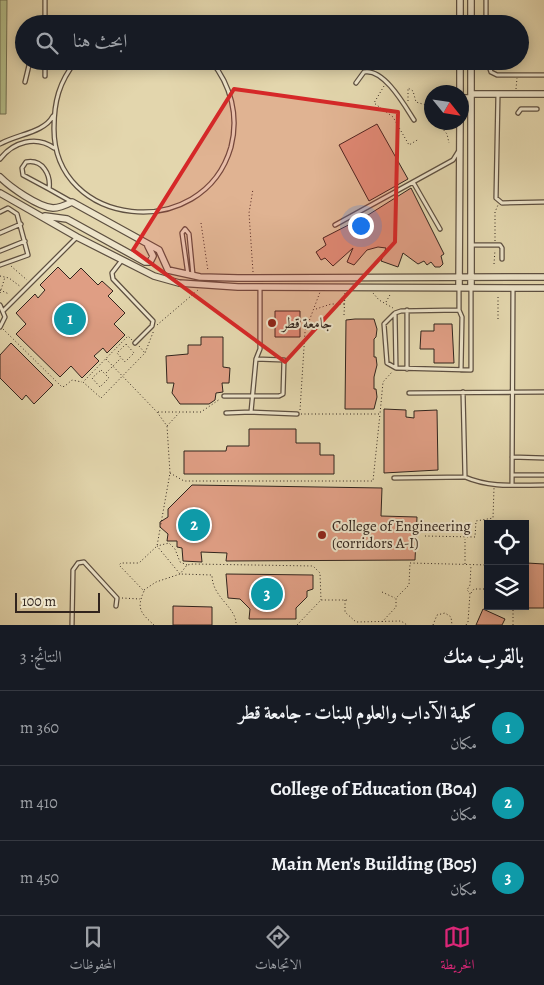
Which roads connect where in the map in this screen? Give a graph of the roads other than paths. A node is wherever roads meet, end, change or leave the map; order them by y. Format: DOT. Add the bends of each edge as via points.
graph roads {
  1 [pos="45,0"];
  2 [pos="460,0"];
  3 [pos="471,0"];
  4 [pos="486,0"];
  5 [pos="45,15"];
  6 [pos="460,15"];
  7 [pos="471,15"];
  8 [pos="486,15"];
  9 [pos="28,70"];
  10 [pos="45,70"];
  11 [pos="70,70"];
  12 [pos="217,70"];
  13 [pos="460,70"];
  14 [pos="471,70"];
  15 [pos="490,70"];
  16 [pos="544,75"];
  17 [pos="45,76"];
  18 [pos="25,82"];
  19 [pos="356,83"];
  20 [pos="460,85"];
  21 [pos="471,94"];
  22 [pos="498,94"];
  23 [pos="544,94"];
  24 [pos="537,109"];
  25 [pos="518,112"];
  26 [pos="54,115"];
  27 [pos="414,120"];
  28 [pos="460,130"];
  29 [pos="28,132"];
  30 [pos="30,141"];
  31 [pos="0,144"];
  32 [pos="56,150"];
  33 [pos="460,150"];
  34 [pos="0,159"];
  35 [pos="0,177"];
  36 [pos="413,182"];
  37 [pos="49,189"];
  38 [pos="460,190"];
  39 [pos="471,190"];
  40 [pos="0,193"];
  41 [pos="72,202"];
  42 [pos="544,202"];
  43 [pos="0,212"];
  44 [pos="33,213"];
  45 [pos="21,224"];
  46 [pos="335,224"];
  47 [pos="440,229"];
  48 [pos="0,233"];
  49 [pos="77,237"];
  50 [pos="25,241"];
  51 [pos="146,243"];
  52 [pos="471,245"];
  53 [pos="0,251"];
  54 [pos="122,259"];
  55 [pos="502,259"];
  56 [pos="0,265"];
  57 [pos="191,276"];
  58 [pos="544,277"];
  59 [pos="238,278"];
  60 [pos="459,278"];
  61 [pos="471,278"];
  62 [pos="486,278"];
  63 [pos="533,278"];
  64 [pos="238,286"];
  65 [pos="260,286"];
  66 [pos="459,288"];
  67 [pos="471,288"];
  68 [pos="486,288"];
  69 [pos="513,288"];
  70 [pos="533,288"];
  71 [pos="544,288"];
  72 [pos="0,305"];
  73 [pos="4,310"];
  74 [pos="407,310"];
  75 [pos="459,310"];
  76 [pos="396,312"];
  77 [pos="0,327"];
  78 [pos="462,339"];
  79 [pos="471,339"];
  80 [pos="135,343"];
  81 [pos="256,359"];
  82 [pos="396,368"];
  83 [pos="407,369"];
  84 [pos="461,370"];
  85 [pos="463,392"];
  86 [pos="512,392"];
  87 [pos="544,392"];
  88 [pos="409,393"];
  89 [pos="224,396"];
  90 [pos="251,396"];
  91 [pos="251,412"];
  92 [pos="226,413"];
  93 [pos="298,414"];
  94 [pos="512,457"];
  95 [pos="544,458"];
  96 [pos="512,475"];
  97 [pos="544,475"];
  98 [pos="466,477"];
  99 [pos="394,478"];
  100 [pos="512,485"];
  101 [pos="544,485"];
  102 [pos="116,606"];
  103 [pos="72,625"];
  1 -- 5 [label="lane"];
  2 -- 6 [label="street"];
  3 -- 7 [label="street"];
  4 -- 8 [label="lane"];
  9 -- 18 [label="lane"];
  10 -- 17 [label="lane"];
  11 -- 26 [label="lane" via="58,91"];
  12 -- 32 [label="lane" via="232,100 233,135 229,152 206,188 185,203 144,213 110,207 75,183"];
  13 -- 20 [label="street"];
  14 -- 21 [label="street"];
  15 -- 16 [label="lane" via="497,75"];
  19 -- 27 [label="lane" via="364,72 374,73 387,82"];
  21 -- 22 [label="street"];
  21 -- 39 [label="street"];
  22 -- 23 [label="street"];
  22 -- 42 [label="lane" via="496,198 500,202"];
  24 -- 25 [label="lane" via="520,109"];
  26 -- 29 [label="lane" via="45,126"];
  26 -- 32 [label="lane"];
  28 -- 33 [label="street"];
  29 -- 30 [label="lane" via="32,136"];
  29 -- 31 [label="lane"];
  30 -- 32 [label="lane" via="42,142"];
  30 -- 34 [label="lane" via="14,146"];
  33 -- 36 [label="lane" via="453,160"];
  33 -- 38 [label="street"];
  35 -- 41 [label="street" via="45,206 57,208"];
  36 -- 46 [label="lane"];
  36 -- 47 [label="lane"];
  37 -- 37 [label="lane" via="23,175 24,164 34,162 47,171"];
  37 -- 41 [label="lane"];
  38 -- 39 [label="street"];
  38 -- 60 [label="street"];
  39 -- 52 [label="street"];
  40 -- 44 [label="street"];
  41 -- 51 [label="street"];
  43 -- 45 [label="lane" via="8,208 12,210"];
  44 -- 49 [label="street"];
  44 -- 51 [label="street" via="51,219 67,219 148,262 153,254"];
  45 -- 48 [label="lane"];
  45 -- 50 [label="lane"];
  49 -- 54 [label="street"];
  49 -- 73 [label="lane"];
  50 -- 53 [label="lane"];
  50 -- 56 [label="lane" via="28,255"];
  51 -- 57 [label="street" via="159,251 168,270"];
  52 -- 55 [label="lane" via="495,244 502,248"];
  52 -- 61 [label="street"];
  54 -- 64 [label="street" via="166,280 204,286"];
  54 -- 80 [label="lane" via="112,273 113,280 153,321"];
  57 -- 57 [label="lane" via="189,234 185,229 182,234"];
  57 -- 59 [label="street"];
  58 -- 63 [label="street"];
  59 -- 60 [label="street"];
  59 -- 64 [label="street"];
  60 -- 61 [label="street"];
  60 -- 66 [label="street"];
  61 -- 62 [label="street"];
  61 -- 67 [label="street"];
  62 -- 63 [label="street"];
  62 -- 68 [label="street"];
  63 -- 70 [label="street"];
  64 -- 65 [label="street"];
  65 -- 66 [label="street"];
  65 -- 81 [label="lane" via="260,349"];
  66 -- 67 [label="street"];
  66 -- 75 [label="lane"];
  67 -- 68 [label="street"];
  67 -- 79 [label="lane"];
  68 -- 69 [label="street"];
  69 -- 70 [label="street"];
  69 -- 86 [label="lane"];
  70 -- 71 [label="street"];
  72 -- 73 [label="lane"];
  73 -- 77 [label="lane" via="5,320"];
  74 -- 75 [label="lane"];
  74 -- 76 [label="lane"];
  74 -- 83 [label="lane"];
  75 -- 78 [label="lane"];
  76 -- 82 [label="lane"];
  76 -- 82 [label="lane" via="384,324 387,363"];
  78 -- 79 [label="lane"];
  78 -- 84 [label="lane"];
  79 -- 84 [label="lane" via="471,370"];
  81 -- 90 [label="lane"];
  81 -- 90 [label="lane" via="284,360 283,394"];
  82 -- 83 [label="lane"];
  83 -- 84 [label="lane"];
  85 -- 86 [label="lane"];
  85 -- 88 [label="lane"];
  85 -- 98 [label="lane"];
  86 -- 87 [label="lane"];
  86 -- 94 [label="lane"];
  89 -- 90 [label="lane"];
  90 -- 91 [label="lane"];
  91 -- 92 [label="lane"];
  91 -- 93 [label="lane"];
  94 -- 95 [label="lane"];
  94 -- 96 [label="lane"];
  96 -- 97 [label="lane"];
  96 -- 100 [label="lane"];
  98 -- 99 [label="lane"];
  98 -- 100 [label="lane" via="476,482"];
  100 -- 101 [label="lane"];
  102 -- 103 [label="lane" via="117,598 84,562 78,563 73,570"];
}
